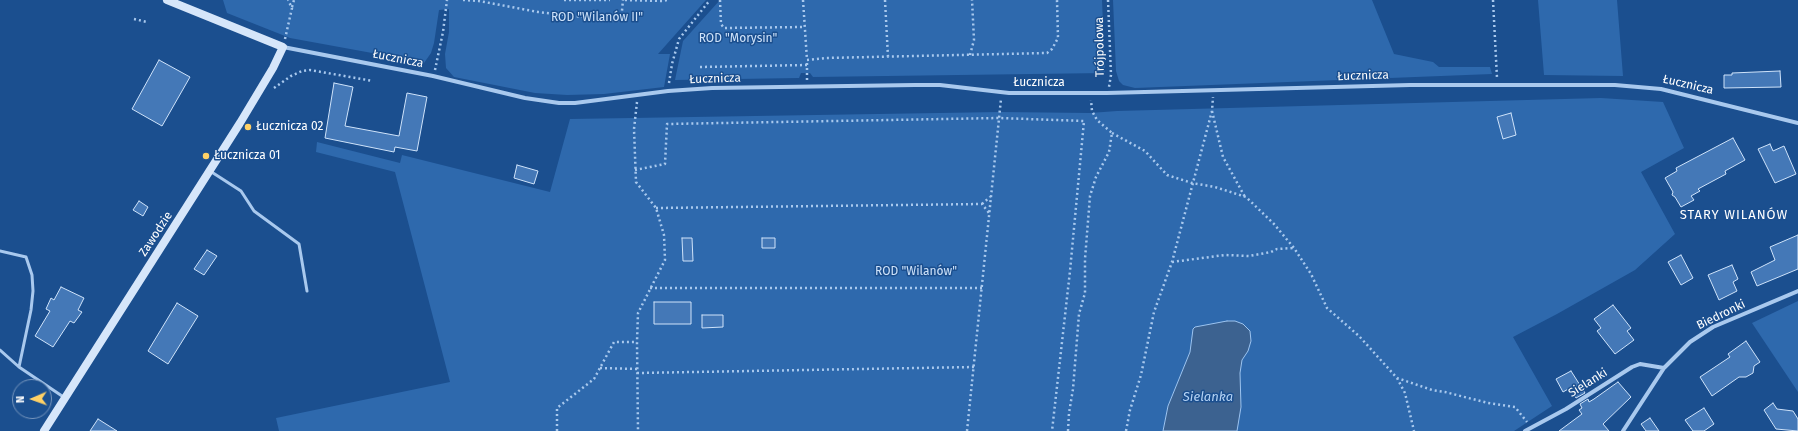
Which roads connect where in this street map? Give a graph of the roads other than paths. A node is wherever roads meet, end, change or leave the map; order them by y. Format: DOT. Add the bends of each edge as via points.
graph roads {
  1 [pos="167,0"];
  2 [pos="283,47"];
  3 [pos="1798,123"];
  4 [pos="210,171"];
  5 [pos="0,251"];
  6 [pos="307,290"];
  7 [pos="1798,291"];
  8 [pos="0,350"];
  9 [pos="19,367"];
  10 [pos="1664,368"];
  11 [pos="65,398"];
  12 [pos="44,431"];
  13 [pos="1525,431"];
  14 [pos="1623,431"];
  1 -- 2 [label="street"];
  2 -- 3 [label="street, Łucznicza" via="433,76 541,101 575,103 638,94 712,88 929,84 1002,93 1107,93 1410,85 1615,85 1649,87 1694,96"];
  2 -- 4 [label="street, Zawodzie" via="273,68"];
  4 -- 6 [label="lane" via="241,191 254,211 299,244"];
  4 -- 11 [label="street, Zawodzie"];
  5 -- 9 [label="lane" via="26,257 32,276 31,310"];
  7 -- 10 [label="street, Biedronki" via="1713,327 1690,342"];
  8 -- 9 [label="lane"];
  9 -- 11 [label="lane"];
  10 -- 13 [label="street, Sielanki" via="1640,364 1632,367 1566,409"];
  10 -- 14 [label="street, Biedronki"];
  11 -- 12 [label="street, Zawodzie"];
}
